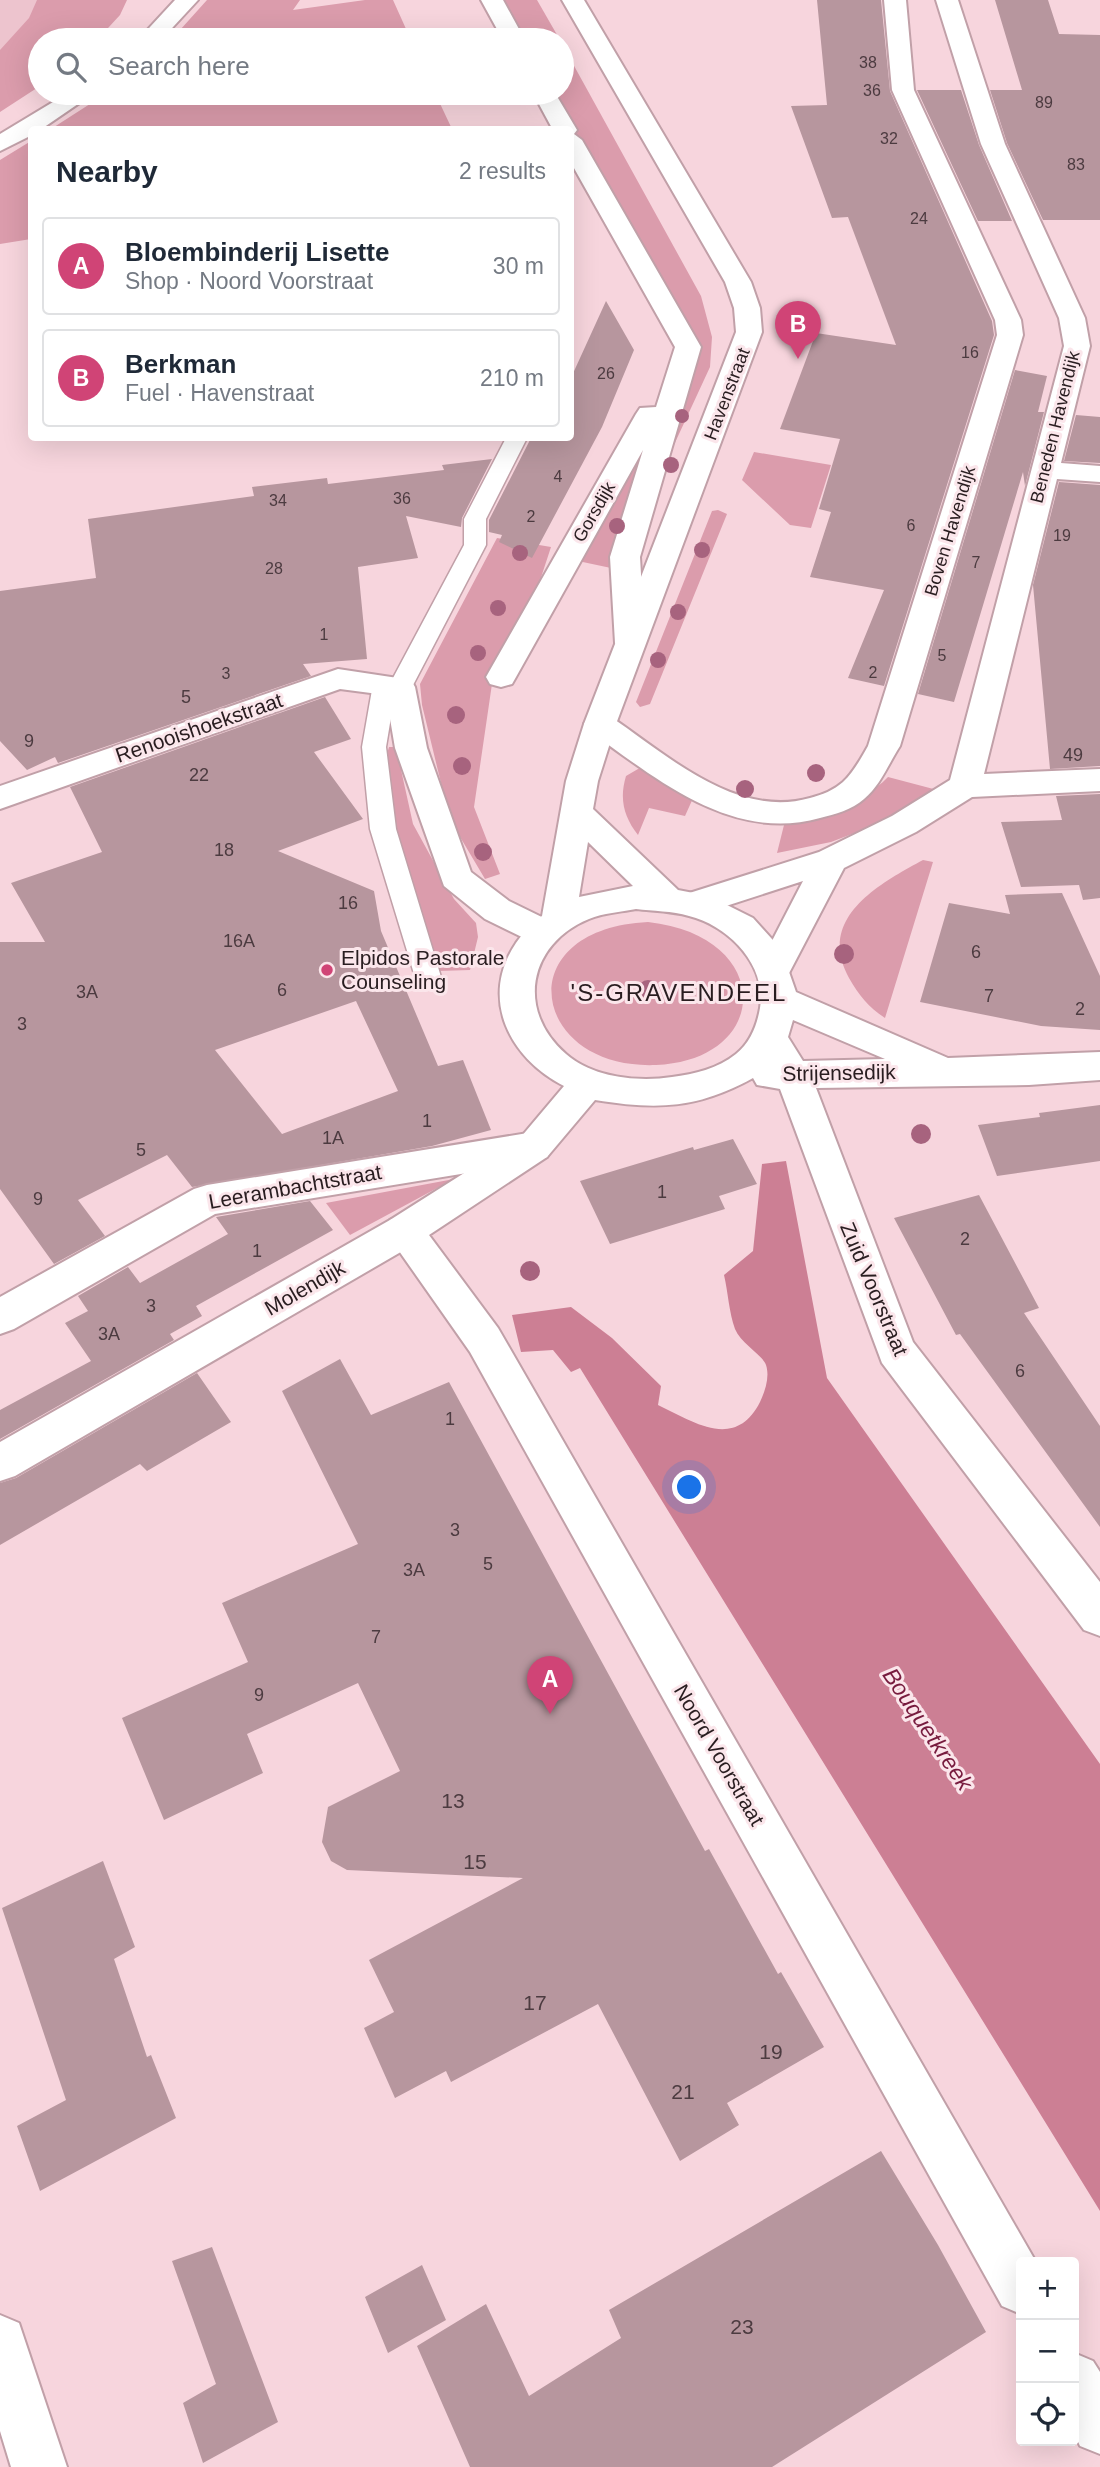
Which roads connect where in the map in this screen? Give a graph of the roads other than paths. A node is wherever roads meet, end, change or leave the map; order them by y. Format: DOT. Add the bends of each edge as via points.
graph roads {
  1 [pos="187,0"];
  2 [pos="492,0"];
  3 [pos="573,0"];
  4 [pos="895,0"];
  5 [pos="947,0"];
  6 [pos="160,28"];
  7 [pos="507,28"];
  8 [pos="63,105"];
  9 [pos="551,105"];
  10 [pos="29,126"];
  11 [pos="563,126"];
  12 [pos="28,127"];
  13 [pos="0,144"];
  14 [pos="574,147"];
  15 [pos="1072,318"];
  16 [pos="1100,319"];
  17 [pos="688,347"];
  18 [pos="514,441"];
  19 [pos="1045,470"];
  20 [pos="1100,474"];
  21 [pos="630,643"];
  22 [pos="501,677"];
  23 [pos="392,685"];
  24 [pos="600,724"];
  25 [pos="1100,780"];
  26 [pos="965,786"];
  27 [pos="0,798"];
  28 [pos="577,812"];
  29 [pos="831,860"];
  30 [pos="680,901"];
  31 [pos="550,926"];
  32 [pos="428,978"];
  33 [pos="778,984"];
  34 [pos="770,1037"];
  35 [pos="1100,1066"];
  36 [pos="945,1070"];
  37 [pos="734,1073"];
  38 [pos="793,1076"];
  39 [pos="588,1083"];
  40 [pos="534,1147"];
  41 [pos="404,1231"];
  42 [pos="0,1317"];
  43 [pos="0,1463"];
  44 [pos="1100,1616"];
  45 [pos="1016,2278"];
  46 [pos="0,2342"];
  47 [pos="1076,2383"];
  48 [pos="1100,2426"];
  49 [pos="39,2467"];
  1 -- 6 [label="street"];
  2 -- 7 [label="street"];
  3 -- 21 [label="street, Havenstraat" via="714,239 747,308 748,341"];
  4 -- 24 [label="street, Boven Havendijk" via="903,90 1008,320 1010,335 884,746 857,788 840,799 795,815 768,813 708,796"];
  5 -- 15 [label="street, Beneden Havendijk" via="993,144"];
  8 -- 10 [label="street"];
  9 -- 11 [label="street"];
  12 -- 13 [label="street"];
  14 -- 17 [label="street"];
  15 -- 16 [label="street"];
  15 -- 19 [label="street, Beneden Havendijk" via="1077,346"];
  17 -- 21 [label="street, Gorsdijk" via="625,557"];
  17 -- 22 [label="street, Gorsdijk"];
  18 -- 23 [label="lane" via="475,519 475,545"];
  19 -- 20 [label="street"];
  19 -- 26 [label="street, Beneden Havendijk"];
  21 -- 24 [label="street, Havenstraat"];
  23 -- 27 [label="street, Renooishoekstraat" via="338,679"];
  23 -- 31 [label="street" via="456,878 497,910"];
  23 -- 32 [label="lane" via="374,747 383,830"];
  24 -- 28 [label="street, Havenstraat"];
  25 -- 26 [label="street"];
  26 -- 29 [label="street" via="904,824"];
  28 -- 30 [label="street"];
  28 -- 31 [label="street, Havenstraat"];
  29 -- 30 [label="street"];
  29 -- 33 [label="street"];
  30 -- 31 [label="street" via="607,900"];
  30 -- 33 [label="street" via="736,923 766,951"];
  31 -- 39 [label="street" via="520,961 514,978 516,1013 542,1054"];
  33 -- 34 [label="street" via="778,1019"];
  33 -- 36 [label="street, Strijensedijk"];
  34 -- 37 [label="street" via="761,1051"];
  34 -- 38 [label="street, Zuid Voorstraat"];
  35 -- 36 [label="street, Strijensedijk"];
  36 -- 38 [label="street, Strijensedijk"];
  37 -- 38 [label="street, Strijensedijk"];
  37 -- 39 [label="street" via="674,1093 630,1094"];
  38 -- 44 [label="street, Zuid Voorstraat" via="896,1351"];
  39 -- 40 [label="street, Molendijk"];
  40 -- 41 [label="street, Molendijk"];
  40 -- 42 [label="street, Leerambachtstraat" via="207,1200"];
  41 -- 43 [label="street, Molendijk"];
  41 -- 45 [label="street, Noord Voorstraat" via="484,1340"];
  46 -- 49 [label="street"];
  47 -- 48 [label="street"];
}
